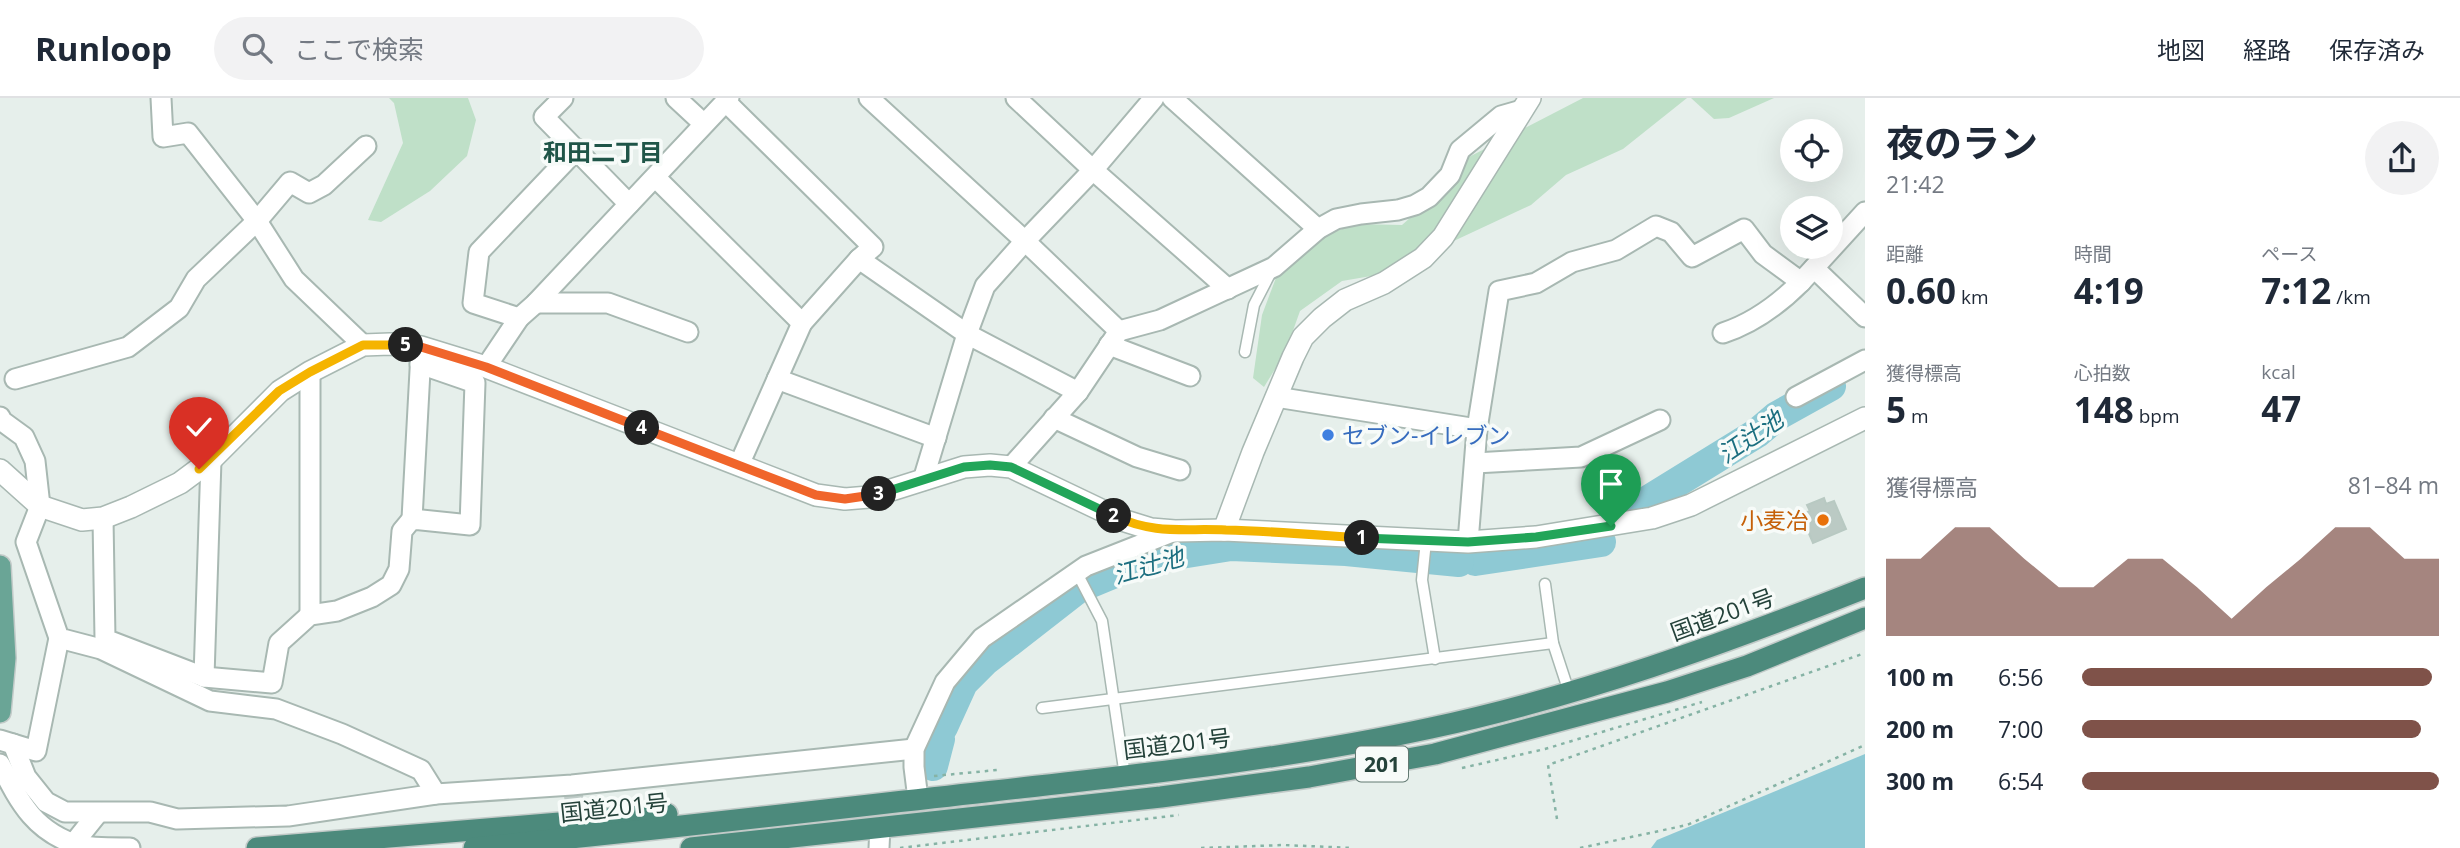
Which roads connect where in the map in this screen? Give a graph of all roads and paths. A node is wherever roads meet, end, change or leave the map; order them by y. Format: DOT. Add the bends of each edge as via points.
graph roads {
  1 [pos="161,98"];
  2 [pos="563,98"];
  3 [pos="676,98"];
  4 [pos="869,98"];
  5 [pos="1016,98"];
  6 [pos="1154,98"];
  7 [pos="1172,98"];
  8 [pos="727,100"];
  9 [pos="1526,104"];
  10 [pos="704,124"];
  11 [pos="366,146"];
  12 [pos="577,149"];
  13 [pos="1093,170"];
  14 [pos="656,178"];
  15 [pos="629,204"];
  16 [pos="1865,212"];
  17 [pos="257,221"];
  18 [pos="1318,229"];
  19 [pos="1025,241"];
  20 [pos="859,259"];
  21 [pos="1273,267"];
  22 [pos="1807,275"];
  23 [pos="1227,289"];
  24 [pos="536,303"];
  25 [pos="1865,317"];
  26 [pos="519,318"];
  27 [pos="802,323"];
  28 [pos="688,332"];
  29 [pos="967,334"];
  30 [pos="1723,334"];
  31 [pos="1114,338"];
  32 [pos="363,345"];
  33 [pos="1245,352"];
  34 [pos="421,356"];
  35 [pos="1865,360"];
  36 [pos="486,367"];
  37 [pos="310,372"];
  38 [pos="1190,376"];
  39 [pos="777,379"];
  40 [pos="11,380"];
  41 [pos="1078,391"];
  42 [pos="1276,397"];
  43 [pos="1796,397"];
  44 [pos="0,417"];
  45 [pos="1054,418"];
  46 [pos="1865,418"];
  47 [pos="1660,420"];
  48 [pos="1477,429"];
  49 [pos="936,438"];
  50 [pos="211,460"];
  51 [pos="1475,463"];
  52 [pos="739,465"];
  53 [pos="1011,467"];
  54 [pos="0,470"];
  55 [pos="1180,470"];
  56 [pos="923,480"];
  57 [pos="40,506"];
  58 [pos="103,518"];
  59 [pos="412,519"];
  60 [pos="1224,530"];
  61 [pos="1175,531"];
  62 [pos="1426,541"];
  63 [pos="1468,542"];
  64 [pos="1077,573"];
  65 [pos="1,575"];
  66 [pos="1545,584"];
  67 [pos="1865,588"];
  68 [pos="310,615"];
  69 [pos="1865,618"];
  70 [pos="59,638"];
  71 [pos="1553,643"];
  72 [pos="1865,653"];
  73 [pos="1435,659"];
  74 [pos="205,677"];
  75 [pos="1569,692"];
  76 [pos="1114,699"];
  77 [pos="1042,708"];
  78 [pos="0,712"];
  79 [pos="7,742"];
  80 [pos="1865,745"];
  81 [pos="914,749"];
  82 [pos="0,764"];
  83 [pos="1005,769"];
  84 [pos="915,776"];
  85 [pos="1125,776"];
  86 [pos="436,794"];
  87 [pos="918,799"];
  88 [pos="818,811"];
  89 [pos="98,813"];
  90 [pos="1557,819"];
  91 [pos="800,835"];
  92 [pos="880,837"];
  93 [pos="74,843"];
  94 [pos="130,848"];
  95 [pos="257,848"];
  96 [pos="474,848"];
  97 [pos="691,848"];
  98 [pos="766,848"];
  99 [pos="1200,848"];
  100 [pos="1353,848"];
  101 [pos="1580,848"];
  1 -- 17 [label="street" via="163,137 188,133"];
  2 -- 12 [label="street" via="544,117"];
  3 -- 10 [label="street"];
  4 -- 19 [label="street"];
  5 -- 13 [label="street"];
  6 -- 13 [label="street"];
  7 -- 18 [label="street"];
  8 -- 10 [label="street"];
  8 -- 20 [label="street" via="873,247"];
  9 -- 18 [label="street" via="1501,116 1460,150 1450,176 1429,197 1398,211 1336,219"];
  9 -- 42 [label="street" via="1443,237 1423,258 1384,283 1345,300 1322,318 1303,337"];
  10 -- 14 [label="street"];
  11 -- 17 [label="street" via="324,186 310,193 289,182"];
  12 -- 15 [label="street"];
  12 -- 26 [label="street" via="479,252 473,303"];
  13 -- 19 [label="street"];
  13 -- 23 [label="street"];
  14 -- 15 [label="street"];
  14 -- 27 [label="street"];
  15 -- 24 [label="street"];
  16 -- 22 [label="street"];
  17 -- 32 [label="street" via="294,279"];
  17 -- 40 [label="street" via="196,279 179,308 128,347"];
  18 -- 21 [label="street"];
  19 -- 29 [label="street" via="985,286"];
  19 -- 31 [label="street"];
  20 -- 27 [label="street"];
  20 -- 29 [label="street"];
  21 -- 23 [label="street"];
  21 -- 33 [label="lane" via="1254,305"];
  22 -- 25 [label="street"];
  22 -- 30 [label="street" via="1778,305"];
  22 -- 48 [label="street" via="1763,254 1744,229 1692,257 1671,232 1656,226 1616,250 1572,262 1536,283 1499,291"];
  23 -- 31 [label="street"];
  24 -- 26 [label="street"];
  24 -- 28 [label="street" via="608,303"];
  26 -- 36 [label="street"];
  27 -- 39 [label="street"];
  29 -- 41 [label="street"];
  29 -- 49 [label="street"];
  31 -- 38 [label="street"];
  31 -- 41 [label="street"];
  32 -- 34 [label="street" via="390,344"];
  32 -- 37 [label="street"];
  34 -- 36 [label="street"];
  34 -- 59 [label="street"];
  34 -- 59 [label="street" via="475,383 470,524"];
  35 -- 43 [label="street"];
  36 -- 52 [label="street"];
  37 -- 50 [label="street" via="279,391"];
  37 -- 68 [label="street"];
  39 -- 49 [label="street"];
  39 -- 52 [label="street"];
  41 -- 45 [label="street"];
  42 -- 48 [label="street"];
  42 -- 60 [label="street"];
  44 -- 57 [label="street" via="24,437 35,461"];
  45 -- 53 [label="street"];
  45 -- 55 [label="street" via="1137,457"];
  46 -- 63 [label="street" via="1691,505 1652,518 1536,537"];
  47 -- 51 [label="street" via="1581,457"];
  48 -- 51 [label="street"];
  49 -- 56 [label="street"];
  50 -- 58 [label="street" via="180,483"];
  50 -- 74 [label="street"];
  51 -- 63 [label="street"];
  52 -- 56 [label="street" via="816,495 845,499 869,497"];
  53 -- 56 [label="street" via="964,467"];
  53 -- 61 [label="street" via="1122,520"];
  54 -- 57 [label="street"];
  57 -- 58 [label="street" via="82,520"];
  57 -- 70 [label="street" via="26,542"];
  58 -- 74 [label="street" via="105,639"];
  59 -- 68 [label="street" via="402,531 399,569 391,585 337,611"];
  60 -- 61 [label="street"];
  60 -- 62 [label="street"];
  61 -- 64 [label="street"];
  62 -- 63 [label="street"];
  62 -- 73 [label="lane" via="1422,580"];
  64 -- 76 [label="lane" via="1102,621"];
  64 -- 81 [label="street" via="982,638 945,682"];
  65 -- 78 [label="main road" via="5,658"];
  66 -- 71 [label="lane"];
  67 -- 75 [label="highway, 国道201号 / 201" via="1736,639"];
  68 -- 74 [label="street" via="279,643 272,683"];
  69 -- 92 [label="highway, 201" via="1747,666 1667,692 1436,754 1309,777"];
  70 -- 79 [label="street" via="36,751"];
  70 -- 86 [label="street" via="101,649 210,701 276,709 342,734 421,770"];
  71 -- 73 [label="lane"];
  71 -- 75 [label="lane"];
  72 -- 90 [label="path" via="1548,765"];
  73 -- 76 [label="lane"];
  75 -- 85 [label="highway, 国道201号 / 201" via="1364,741"];
  76 -- 77 [label="lane"];
  76 -- 85 [label="lane"];
  79 -- 89 [label="street" via="46,802 65,812"];
  80 -- 101 [label="path" via="1687,825"];
  81 -- 84 [label="street"];
  81 -- 86 [label="street" via="572,785"];
  82 -- 93 [label="street" via="34,820"];
  83 -- 84 [label="path"];
  84 -- 87 [label="street"];
  85 -- 87 [label="highway, 国道201号 / 201"];
  86 -- 89 [label="street" via="288,816 177,820 150,812"];
  87 -- 88 [label="highway, 国道201号 / 201"];
  88 -- 95 [label="highway, 201" via="716,810"];
  88 -- 96 [label="highway, 国道201号 / 201"];
  89 -- 93 [label="street"];
  91 -- 92 [label="highway, 201"];
  91 -- 97 [label="highway, 201"];
  91 -- 98 [label="highway, 201"];
  93 -- 94 [label="street"];
  99 -- 100 [label="path"];
}
